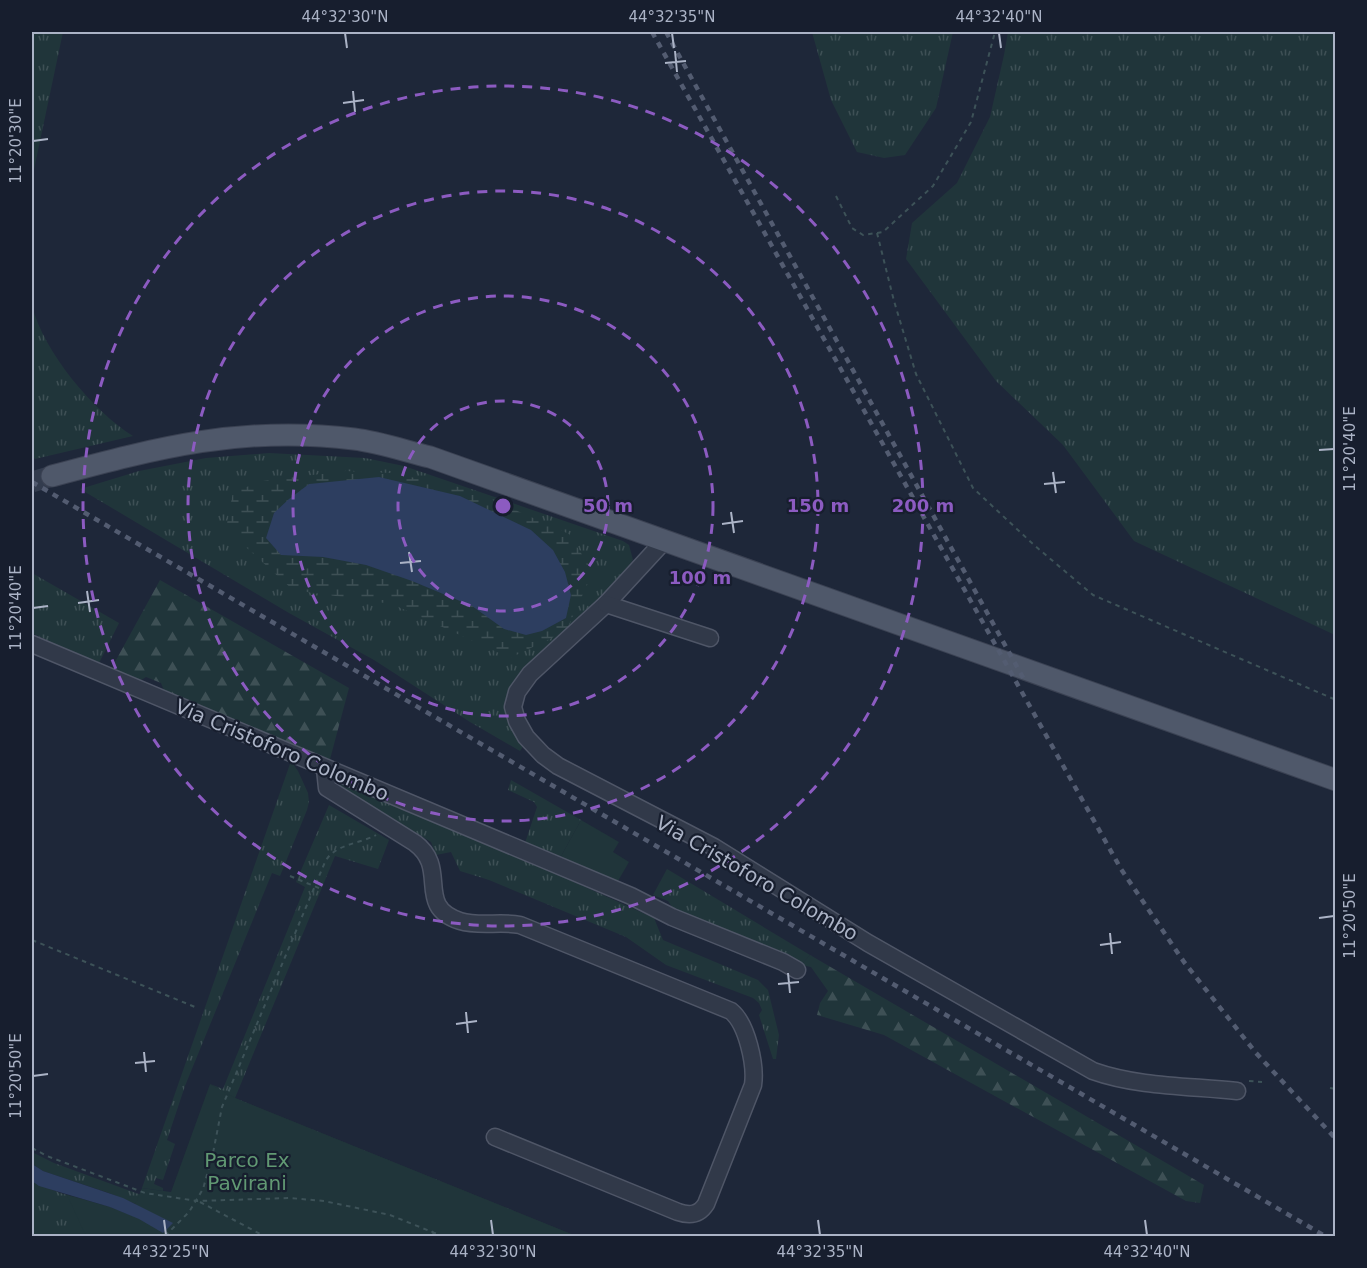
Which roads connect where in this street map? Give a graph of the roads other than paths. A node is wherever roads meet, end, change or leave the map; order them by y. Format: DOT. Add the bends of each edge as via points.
graph roads {
  1 [pos="52,476"];
  2 [pos="665,540"];
  3 [pos="606,604"];
  4 [pos="710,638"];
  5 [pos="32,644"];
  6 [pos="326,769"];
  7 [pos="1335,780"];
  8 [pos="797,970"];
  9 [pos="1237,1090"];
  10 [pos="495,1137"];
  1 -- 2 [label="main road" via="143,452 213,439 290,434 356,439 429,457"];
  2 -- 3 [label="street, Via Cristoforo Colombo"];
  2 -- 7 [label="main road"];
  3 -- 4 [label="street"];
  3 -- 9 [label="street, Via Cristoforo Colombo" via="530,674 517,692 513,707 517,721 526,738 543,755 575,776 714,847 868,943 1093,1071 1143,1082"];
  5 -- 6 [label="street, Via Cristoforo Colombo"];
  6 -- 8 [label="street, Via Cristoforo Colombo"];
  6 -- 10 [label="street" via="327,789 424,852 431,866 435,902 448,915 474,923 520,925 731,1011 741,1022 753,1085 701,1211 678,1212"];
}
